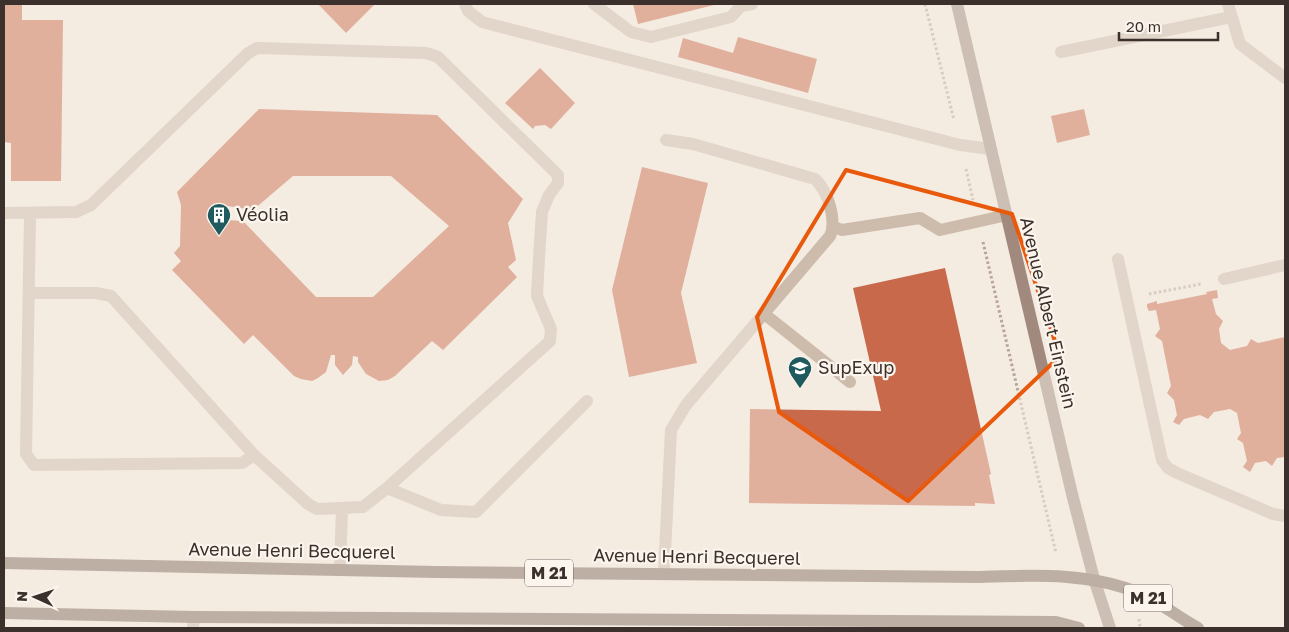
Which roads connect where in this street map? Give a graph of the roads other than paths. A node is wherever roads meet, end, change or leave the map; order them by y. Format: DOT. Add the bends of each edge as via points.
graph roads {
  1 [pos="465,4"];
  2 [pos="594,4"];
  3 [pos="752,4"];
  4 [pos="957,4"];
  5 [pos="1230,10"];
  6 [pos="1061,52"];
  7 [pos="1285,78"];
  8 [pos="666,140"];
  9 [pos="990,149"];
  10 [pos="4,213"];
  11 [pos="30,214"];
  12 [pos="1008,215"];
  13 [pos="834,227"];
  14 [pos="1118,259"];
  15 [pos="1285,265"];
  16 [pos="1224,279"];
  17 [pos="29,293"];
  18 [pos="763,313"];
  19 [pos="850,382"];
  20 [pos="587,402"];
  21 [pos="254,455"];
  22 [pos="387,488"];
  23 [pos="342,508"];
  24 [pos="1285,516"];
  25 [pos="4,563"];
  26 [pos="340,570"];
  27 [pos="664,574"];
  28 [pos="1094,579"];
  29 [pos="4,613"];
  30 [pos="194,623"];
  31 [pos="618,624"];
  32 [pos="1079,628"];
  33 [pos="1110,628"];
  34 [pos="1198,628"];
  1 -- 9 [label="lane" via="468,12 482,22"];
  2 -- 3 [label="lane" via="631,32 651,37 731,17 741,6"];
  4 -- 9 [label="main road, Avenue Albert Einstein"];
  5 -- 6 [label="lane"];
  5 -- 7 [label="lane" via="1240,44"];
  8 -- 13 [label="lane" via="693,144 815,179 824,187"];
  9 -- 12 [label="main road, Avenue Albert Einstein"];
  10 -- 11 [label="lane"];
  11 -- 17 [label="lane"];
  11 -- 22 [label="lane" via="76,212 91,205 247,54 257,48 426,53 438,57 558,175 558,184 549,194 542,212 537,296 551,329 550,341"];
  12 -- 13 [label="lane" via="940,230 920,218 842,230"];
  12 -- 28 [label="main road, Avenue Albert Einstein"];
  13 -- 18 [label="lane" via="830,236"];
  14 -- 24 [label="lane" via="1162,460 1168,468 1273,514"];
  15 -- 16 [label="lane"];
  17 -- 21 [label="lane" via="111,296"];
  17 -- 21 [label="lane" via="26,454 34,465 242,463"];
  18 -- 19 [label="lane"];
  18 -- 27 [label="lane" via="686,405 671,430"];
  20 -- 22 [label="lane" via="476,512 441,510"];
  21 -- 23 [label="lane" via="308,504 317,509"];
  22 -- 23 [label="lane" via="363,507"];
  23 -- 26 [label="lane"];
  25 -- 26 [label="main road, Avenue Henri Becquerel / M 21"];
  26 -- 27 [label="main road, Avenue Henri Becquerel / M 21"];
  27 -- 28 [label="main road, Avenue Henri Becquerel / M 21" via="978,577 1047,574"];
  28 -- 33 [label="main road, Avenue Albert Einstein"];
  28 -- 34 [label="main road, Avenue Henri Becquerel / M 21" via="1142,595"];
  29 -- 30 [label="main road"];
  30 -- 31 [label="main road"];
  31 -- 32 [label="main road" via="1056,622"];
}
